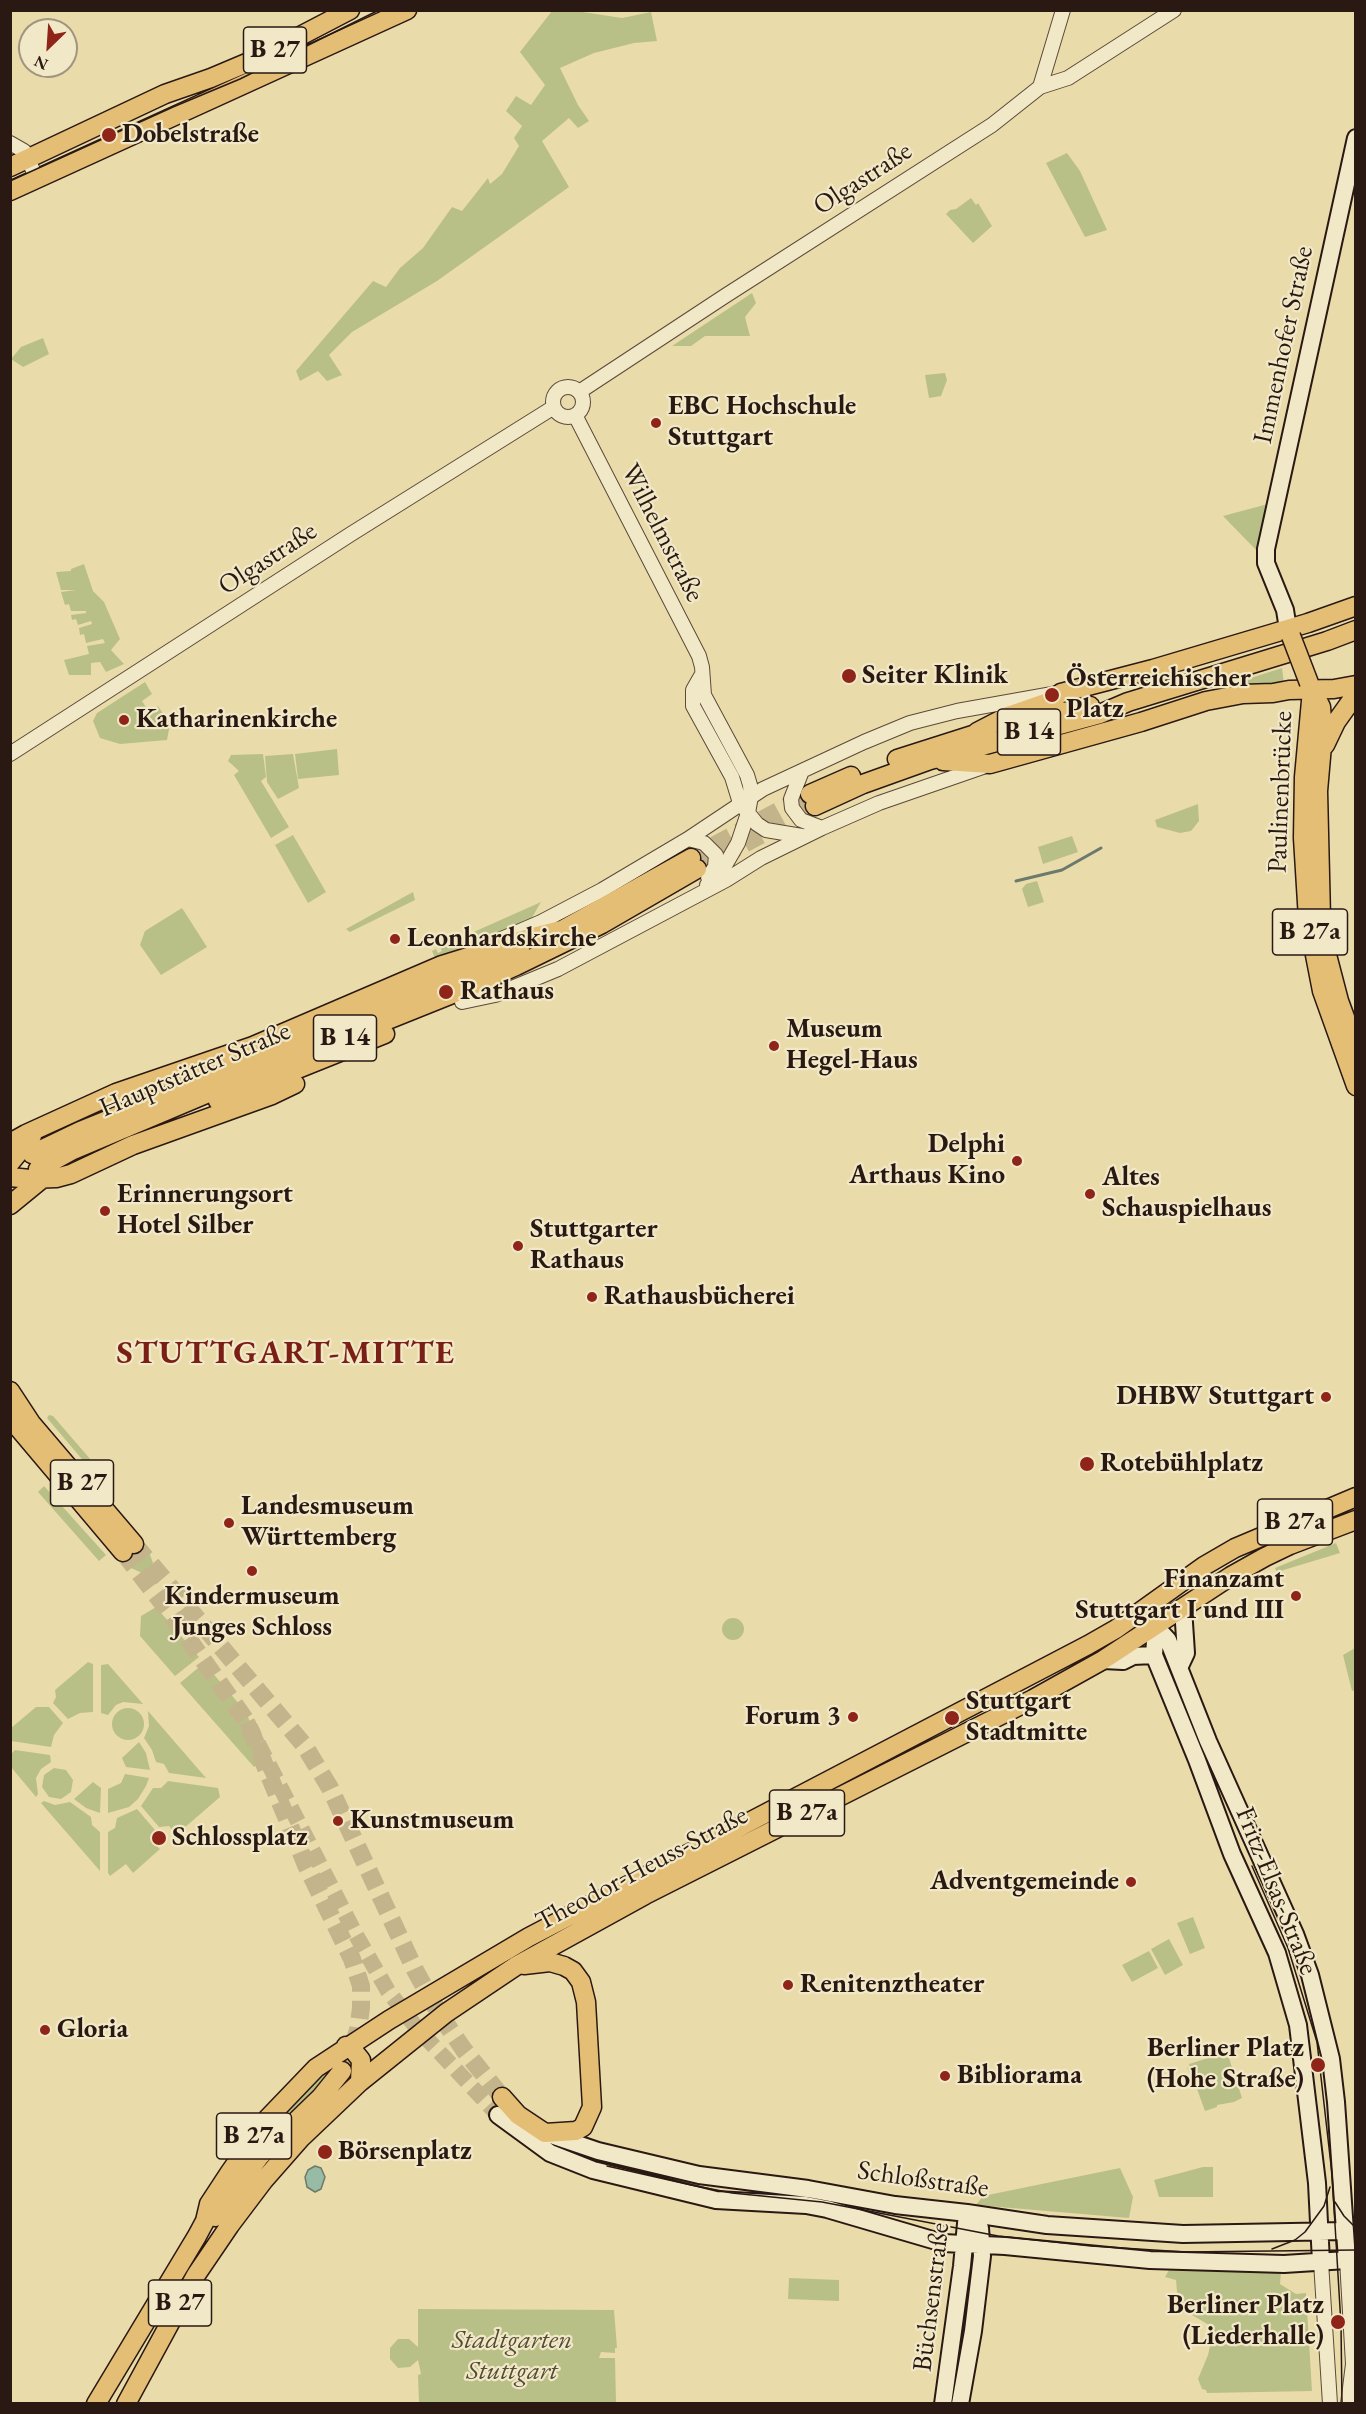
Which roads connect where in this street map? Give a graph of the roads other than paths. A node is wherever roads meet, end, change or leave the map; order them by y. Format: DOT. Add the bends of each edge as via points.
graph roads {
  1 [pos="350,10"];
  2 [pos="407,10"];
  3 [pos="1063,10"];
  4 [pos="1174,10"];
  5 [pos="1040,87"];
  6 [pos="1356,138"];
  7 [pos="10,143"];
  8 [pos="28,158"];
  9 [pos="10,167"];
  10 [pos="37,180"];
  11 [pos="10,191"];
  12 [pos="579,392"];
  13 [pos="554,407"];
  14 [pos="576,415"];
  15 [pos="1285,610"];
  16 [pos="1351,611"];
  17 [pos="1308,623"];
  18 [pos="1356,630"];
  19 [pos="1289,633"];
  20 [pos="703,675"];
  21 [pos="1356,685"];
  22 [pos="1311,686"];
  23 [pos="1060,693"];
  24 [pos="1274,693"];
  25 [pos="1356,694"];
  26 [pos="1128,702"];
  27 [pos="977,732"];
  28 [pos="1317,732"];
  29 [pos="10,754"];
  30 [pos="930,760"];
  31 [pos="990,764"];
  32 [pos="802,771"];
  33 [pos="751,800"];
  34 [pos="822,828"];
  35 [pos="805,836"];
  36 [pos="688,839"];
  37 [pos="692,897"];
  38 [pos="563,930"];
  39 [pos="458,959"];
  40 [pos="520,964"];
  41 [pos="1326,980"];
  42 [pos="425,991"];
  43 [pos="462,1002"];
  44 [pos="253,1046"];
  45 [pos="355,1047"];
  46 [pos="1356,1047"];
  47 [pos="214,1076"];
  48 [pos="1356,1086"];
  49 [pos="168,1110"];
  50 [pos="31,1152"];
  51 [pos="10,1163"];
  52 [pos="10,1177"];
  53 [pos="10,1205"];
  54 [pos="10,1391"];
  55 [pos="10,1418"];
  56 [pos="1356,1497"];
  57 [pos="1356,1520"];
  58 [pos="1149,1606"];
  59 [pos="1184,1608"];
  60 [pos="1156,1627"];
  61 [pos="1154,1655"];
  62 [pos="1103,1660"];
  63 [pos="1179,1668"];
  64 [pos="1020,1680"];
  65 [pos="1023,1705"];
  66 [pos="1252,1845"];
  67 [pos="1232,1854"];
  68 [pos="516,1966"];
  69 [pos="346,2046"];
  70 [pos="342,2071"];
  71 [pos="360,2082"];
  72 [pos="500,2106"];
  73 [pos="545,2133"];
  74 [pos="967,2213"];
  75 [pos="1350,2231"];
  76 [pos="1319,2232"];
  77 [pos="197,2236"];
  78 [pos="964,2245"];
  79 [pos="982,2246"];
  80 [pos="1351,2260"];
  81 [pos="1321,2262"];
  82 [pos="954,2329"];
  83 [pos="973,2331"];
  84 [pos="96,2403"];
  85 [pos="126,2403"];
  86 [pos="943,2403"];
  87 [pos="960,2403"];
  88 [pos="1330,2403"];
  89 [pos="1348,2403"];
  1 -- 8 [label="main road, B 27" via="256,59 165,94"];
  2 -- 10 [label="main road, B 27"];
  3 -- 5 [label="street"];
  4 -- 5 [label="street, Olgastraße" via="1068,78"];
  5 -- 12 [label="street, Olgastraße" via="992,125"];
  6 -- 15 [label="main road, Immenhofer Straße" via="1266,549 1266,563"];
  7 -- 8 [label="street" via="19,146"];
  8 -- 9 [label="main road, B 27"];
  8 -- 10 [label="street"];
  10 -- 11 [label="main road, B 27"];
  12 -- 13 [label="street" via="571,387 561,388 554,394"];
  12 -- 14 [label="street" via="583,402"];
  13 -- 14 [label="street" via="565,417"];
  13 -- 29 [label="street, Olgastraße"];
  14 -- 20 [label="street, Wilhelmstraße" via="698,654"];
  15 -- 17 [label="main road"];
  15 -- 19 [label="main road"];
  16 -- 17 [label="main road"];
  17 -- 19 [label="main road"];
  18 -- 26 [label="main road, B 14"];
  19 -- 22 [label="main road, B 27a, bridge"];
  19 -- 23 [label="main road"];
  20 -- 33 [label="street, Wilhelmstraße" via="704,695 747,775"];
  20 -- 33 [label="street" via="695,684 693,706 732,777"];
  21 -- 22 [label="main road"];
  22 -- 24 [label="main road"];
  22 -- 28 [label="main road, Paulinenbrücke / B 27a" via="1321,707"];
  23 -- 27 [label="main road" via="1052,701"];
  23 -- 32 [label="street" via="910,723"];
  24 -- 28 [label="main road" via="1297,705"];
  24 -- 31 [label="main road" via="1206,701"];
  25 -- 28 [label="main road, B 27a"];
  26 -- 27 [label="main road, B 14" via="1094,705"];
  26 -- 30 [label="main road, B 14" via="1066,724"];
  27 -- 30 [label="main road, B 14" via="923,749 813,800"];
  28 -- 41 [label="main road, Paulinenbrücke / B 27a" via="1322,756 1318,791 1319,890"];
  28 -- 41 [label="main road, Paulinenbrücke / B 27a" via="1303,837 1308,919"];
  30 -- 31 [label="main road"];
  31 -- 34 [label="street"];
  32 -- 33 [label="street"];
  32 -- 34 [label="street" via="791,800 792,808 801,820"];
  33 -- 35 [label="street" via="757,824 766,830"];
  33 -- 36 [label="street"];
  33 -- 37 [label="street" via="738,843 727,863 714,880"];
  34 -- 35 [label="street"];
  35 -- 37 [label="street"];
  36 -- 37 [label="street" via="704,843 717,860"];
  36 -- 39 [label="street" via="584,900"];
  37 -- 43 [label="street" via="540,977 495,995"];
  38 -- 39 [label="main road, B 14"];
  38 -- 40 [label="main road, Hauptstätter Straße / B 14" via="694,863 602,924"];
  38 -- 42 [label="main road, Hauptstätter Straße / B 14"];
  39 -- 42 [label="street"];
  39 -- 44 [label="main road, B 14"];
  40 -- 43 [label="main road, B 14" via="504,981"];
  40 -- 49 [label="main road, Hauptstätter Straße / B 14"];
  41 -- 46 [label="main road, B 27a"];
  41 -- 48 [label="main road, B 27a"];
  42 -- 47 [label="main road, Hauptstätter Straße / B 14"];
  43 -- 45 [label="main road, B 14"];
  44 -- 47 [label="main road, B 14"];
  44 -- 50 [label="main road, B 14" via="137,1084"];
  45 -- 49 [label="main road, B 14" via="180,1114"];
  45 -- 50 [label="main road, B 14" via="332,1066 272,1095 133,1145 71,1174"];
  47 -- 50 [label="main road, Hauptstätter Straße / B 14"];
  49 -- 50 [label="main road, Hauptstätter Straße / B 14" via="71,1151"];
  50 -- 51 [label="main road"];
  50 -- 52 [label="main road, B 14"];
  50 -- 53 [label="main road, B 14"];
  54 -- 55 [label="main road, B 27" via="128,1548"];
  56 -- 58 [label="main road, B 27a" via="1235,1548"];
  57 -- 59 [label="main road, B 27a" via="1265,1557"];
  58 -- 60 [label="main road"];
  58 -- 64 [label="main road, Theodor-Heuss-Straße / B 27a" via="1088,1645"];
  59 -- 60 [label="main road, B 27a"];
  59 -- 63 [label="main road" via="1186,1653"];
  60 -- 61 [label="main road, Fritz-Elsas-Straße"];
  60 -- 62 [label="main road, Theodor-Heuss-Straße / B 27a"];
  60 -- 63 [label="main road, Fritz-Elsas-Straße" via="1168,1640"];
  61 -- 62 [label="main road, B 27a"];
  61 -- 67 [label="main road, Fritz-Elsas-Straße"];
  62 -- 65 [label="main road, Theodor-Heuss-Straße / B 27a"];
  63 -- 66 [label="main road, Fritz-Elsas-Straße"];
  64 -- 65 [label="main road" via="1030,1689"];
  64 -- 69 [label="main road, Theodor-Heuss-Straße / B 27a" via="529,1937"];
  65 -- 68 [label="main road, Theodor-Heuss-Straße / B 27a" via="645,1895"];
  66 -- 67 [label="main road" via="1238,1846"];
  66 -- 75 [label="main road, Fritz-Elsas-Straße" via="1295,1934 1318,2003 1330,2059"];
  67 -- 76 [label="main road, Fritz-Elsas-Straße" via="1276,1953 1298,2025"];
  68 -- 71 [label="main road, Theodor-Heuss-Straße / B 27" via="446,2013"];
  68 -- 73 [label="main road, B 27" via="550,1962 564,1966 581,1982 586,2002 592,2107 584,2127"];
  69 -- 71 [label="main road" via="361,2060"];
  69 -- 77 [label="main road, B 27a" via="316,2068 268,2118 216,2193"];
  70 -- 77 [label="main road, B 27" via="260,2156 213,2221"];
  71 -- 85 [label="main road, B 27" via="300,2139 242,2208 196,2275"];
  72 -- 73 [label="main road, Schloßstraße"];
  72 -- 78 [label="main road, Schloßstraße" via="550,2153 593,2170 716,2200 827,2209 882,2223 910,2235"];
  73 -- 74 [label="main road, Schloßstraße" via="598,2151 699,2175"];
  74 -- 76 [label="main road, Schloßstraße" via="1083,2229 1216,2234"];
  74 -- 78 [label="main road, Büchsenstraße"];
  74 -- 79 [label="main road, Büchsenstraße" via="980,2228"];
  75 -- 76 [label="main road, Schloßstraße"];
  75 -- 80 [label="main road, Fritz-Elsas-Straße"];
  76 -- 81 [label="main road, Fritz-Elsas-Straße"];
  77 -- 84 [label="main road, B 27"];
  78 -- 79 [label="main road, Schloßstraße"];
  78 -- 82 [label="main road, Büchsenstraße"];
  79 -- 81 [label="main road, Schloßstraße" via="1150,2260"];
  79 -- 83 [label="main road, Büchsenstraße"];
  80 -- 81 [label="main road"];
  80 -- 89 [label="street" via="1353,2364"];
  81 -- 88 [label="street"];
  82 -- 83 [label="main road" via="963,2320"];
  82 -- 86 [label="main road, Büchsenstraße"];
  83 -- 87 [label="main road, Büchsenstraße"];
}
